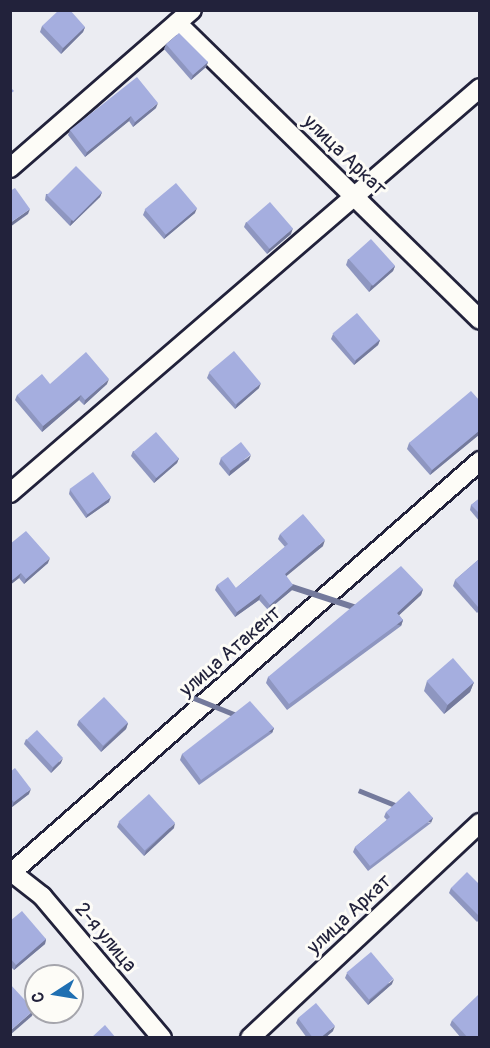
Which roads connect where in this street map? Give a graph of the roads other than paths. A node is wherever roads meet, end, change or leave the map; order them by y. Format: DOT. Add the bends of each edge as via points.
graph roads {
  1 [pos="192,10"];
  2 [pos="177,24"];
  3 [pos="480,88"];
  4 [pos="10,168"];
  5 [pos="356,198"];
  6 [pos="480,320"];
  7 [pos="480,461"];
  8 [pos="10,493"];
  9 [pos="480,823"];
  10 [pos="11,873"];
  11 [pos="162,1038"];
  12 [pos="250,1038"];
  1 -- 2 [label="street"];
  2 -- 4 [label="street"];
  2 -- 5 [label="street, улица Аркат"];
  3 -- 5 [label="street"];
  5 -- 6 [label="street, улица Аркат"];
  5 -- 8 [label="street"];
  7 -- 10 [label="street, улица Атакент"];
  9 -- 12 [label="street, улица Аркат"];
  10 -- 11 [label="street, 2-я улица" via="42,896"];
}
